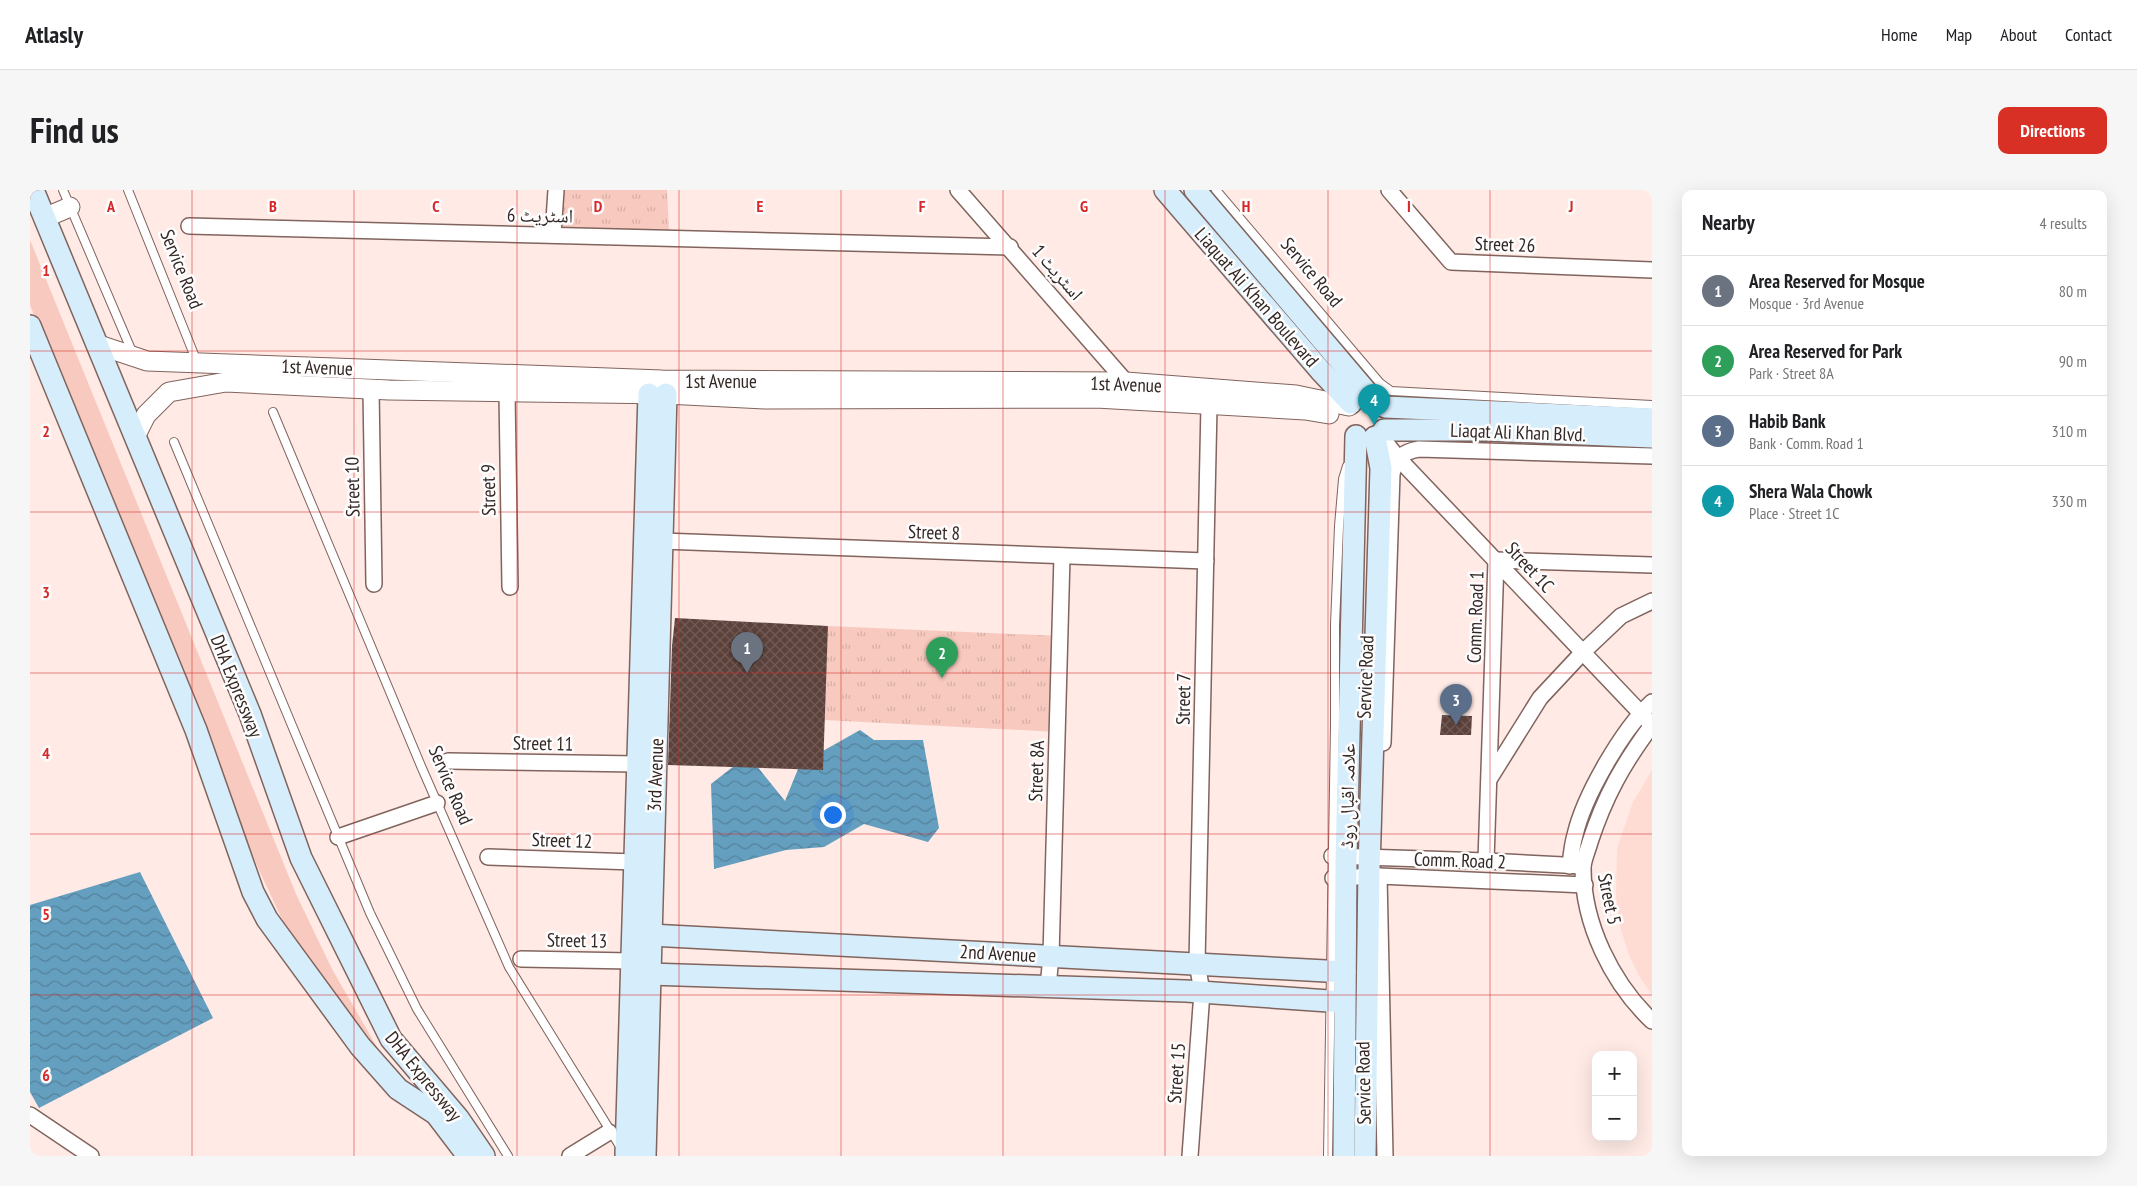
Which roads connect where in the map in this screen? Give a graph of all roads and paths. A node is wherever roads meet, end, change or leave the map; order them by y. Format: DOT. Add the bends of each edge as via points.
graph roads {
  1 [pos="33,190"];
  2 [pos="128,190"];
  3 [pos="556,190"];
  4 [pos="958,190"];
  5 [pos="1165,190"];
  6 [pos="1195,190"];
  7 [pos="1216,190"];
  8 [pos="1390,190"];
  9 [pos="67,198"];
  10 [pos="44,218"];
  11 [pos="189,226"];
  12 [pos="553,235"];
  13 [pos="1010,247"];
  14 [pos="1652,270"];
  15 [pos="30,326"];
  16 [pos="96,344"];
  17 [pos="134,355"];
  18 [pos="198,363"];
  19 [pos="1126,382"];
  20 [pos="371,389"];
  21 [pos="507,393"];
  22 [pos="657,394"];
  23 [pos="1367,401"];
  24 [pos="1652,405"];
  25 [pos="1209,406"];
  26 [pos="274,412"];
  27 [pos="1652,419"];
  28 [pos="1374,435"];
  29 [pos="135,437"];
  30 [pos="1652,437"];
  31 [pos="174,442"];
  32 [pos="1652,456"];
  33 [pos="1398,458"];
  34 [pos="662,542"];
  35 [pos="1062,556"];
  36 [pos="1496,560"];
  37 [pos="1206,561"];
  38 [pos="1652,566"];
  39 [pos="374,584"];
  40 [pos="510,586"];
  41 [pos="1652,601"];
  42 [pos="1583,652"];
  43 [pos="1652,702"];
  44 [pos="1640,713"];
  45 [pos="1652,725"];
  46 [pos="448,761"];
  47 [pos="637,764"];
  48 [pos="1490,779"];
  49 [pos="437,803"];
  50 [pos="338,838"];
  51 [pos="488,857"];
  52 [pos="1486,861"];
  53 [pos="634,862"];
  54 [pos="1576,866"];
  55 [pos="1339,867"];
  56 [pos="1374,867"];
  57 [pos="1585,885"];
  58 [pos="650,935"];
  59 [pos="1051,956"];
  60 [pos="521,959"];
  61 [pos="632,961"];
  62 [pos="1197,963"];
  63 [pos="1338,972"];
  64 [pos="649,974"];
  65 [pos="1048,986"];
  66 [pos="1202,992"];
  67 [pos="1337,1002"];
  68 [pos="1652,1021"];
  69 [pos="30,1115"];
  70 [pos="609,1132"];
  71 [pos="632,1155"];
  72 [pos="90,1156"];
  73 [pos="468,1156"];
  74 [pos="484,1156"];
  75 [pos="508,1156"];
  76 [pos="570,1156"];
  77 [pos="1190,1156"];
  78 [pos="1328,1156"];
  79 [pos="1344,1156"];
  80 [pos="1365,1156"];
  81 [pos="1385,1156"];
  1 -- 10 [label="main road, DHA Expressway"];
  2 -- 18 [label="lane, Service Road"];
  3 -- 12 [label="street"];
  4 -- 13 [label="street, اسٹریٹ 1"];
  5 -- 23 [label="main road, Liaquat Ali Khan Boulevard" via="1320,370"];
  6 -- 23 [label="main road, Liaquat Ali Khan Boulevard"];
  7 -- 23 [label="lane, Service Road"];
  8 -- 14 [label="street, Street 26" via="1451,262"];
  9 -- 10 [label="street"];
  9 -- 17 [label="lane"];
  10 -- 16 [label="main road, DHA Expressway"];
  11 -- 12 [label="street, اسٹریٹ 6"];
  12 -- 13 [label="street, اسٹریٹ 6"];
  13 -- 19 [label="street, اسٹریٹ 1"];
  15 -- 73 [label="main road, DHA Expressway" via="196,730 253,892 267,918 360,1046 398,1089 436,1114"];
  16 -- 17 [label="street, 1st Avenue"];
  16 -- 29 [label="main road, DHA Expressway"];
  17 -- 18 [label="street, 1st Avenue" via="147,361"];
  18 -- 19 [label="street, 1st Avenue" via="662,380"];
  19 -- 23 [label="street, 1st Avenue"];
  20 -- 21 [label="street"];
  20 -- 29 [label="street" via="226,382 169,392 146,415"];
  20 -- 39 [label="street, Street 10"];
  21 -- 22 [label="street"];
  21 -- 40 [label="street, Street 9"];
  22 -- 25 [label="street" via="764,399 1096,398"];
  22 -- 34 [label="main road, 3rd Avenue"];
  22 -- 47 [label="main road, 3rd Avenue"];
  23 -- 24 [label="lane, Liaqat Ali Khan Blvd." via="1403,392"];
  23 -- 25 [label="street" via="1305,410"];
  23 -- 27 [label="main road, Liaqat Ali Khan Blvd."];
  23 -- 28 [label="main road" via="1388,417"];
  23 -- 28 [label="main road" via="1346,424"];
  25 -- 37 [label="street, Street 7"];
  26 -- 49 [label="lane, Service Road"];
  28 -- 30 [label="main road, Liaqat Ali Khan Blvd." via="1487,430"];
  28 -- 33 [label="street, Street 1C"];
  28 -- 55 [label="main road, علامہ اقبال روڈ"];
  28 -- 56 [label="main road" via="1381,468"];
  29 -- 74 [label="main road, DHA Expressway" via="250,714 301,858 391,1040 458,1118"];
  31 -- 50 [label="lane"];
  32 -- 33 [label="street" via="1419,449"];
  33 -- 36 [label="street, Street 1C"];
  33 -- 56 [label="street, Service Road" via="1392,474"];
  34 -- 35 [label="street, Street 8"];
  34 -- 58 [label="main road, 3rd Avenue"];
  35 -- 37 [label="street, Street 8"];
  35 -- 59 [label="street, Street 8A"];
  36 -- 38 [label="street, Comm. Road 1"];
  36 -- 42 [label="street, Street 1C"];
  36 -- 48 [label="street, Comm. Road 1"];
  37 -- 62 [label="street, Street 7"];
  41 -- 42 [label="street" via="1621,616"];
  42 -- 44 [label="street, Street 1C"];
  42 -- 48 [label="street" via="1540,698"];
  43 -- 44 [label="street, Street 5"];
  44 -- 45 [label="street, Street 1C"];
  44 -- 54 [label="street, Street 5" via="1594,788 1575,834"];
  45 -- 54 [label="street, Street 5" via="1625,761"];
  46 -- 47 [label="street, Street 11"];
  47 -- 53 [label="main road, 3rd Avenue"];
  48 -- 52 [label="street, Comm. Road 1"];
  49 -- 50 [label="street"];
  49 -- 70 [label="lane, Service Road" via="509,967"];
  50 -- 75 [label="lane" via="417,1009"];
  51 -- 53 [label="street, Street 12"];
  52 -- 54 [label="street, Comm. Road 2"];
  52 -- 56 [label="street, Comm. Road 2"];
  53 -- 61 [label="main road, 3rd Avenue"];
  54 -- 57 [label="street, Street 5"];
  55 -- 56 [label="street, Comm. Road 2"];
  55 -- 63 [label="main road, علامہ اقبال روڈ"];
  56 -- 57 [label="street, Comm. Road 2"];
  56 -- 80 [label="main road"];
  56 -- 81 [label="street, Service Road"];
  57 -- 68 [label="street, Street 5" via="1592,925 1610,967 1636,1005"];
  58 -- 59 [label="main road, 2nd Avenue"];
  58 -- 64 [label="main road, 3rd Avenue"];
  59 -- 62 [label="main road, 2nd Avenue"];
  59 -- 65 [label="street, Street 8A"];
  60 -- 61 [label="street, Street 13"];
  61 -- 71 [label="main road, 3rd Avenue"];
  62 -- 63 [label="main road, 2nd Avenue"];
  62 -- 66 [label="street, Street 7"];
  63 -- 67 [label="main road, علامہ اقبال روڈ"];
  64 -- 65 [label="main road, 2nd Avenue"];
  64 -- 71 [label="main road, 3rd Avenue"];
  65 -- 66 [label="main road, 2nd Avenue"];
  66 -- 67 [label="main road, 2nd Avenue"];
  66 -- 77 [label="street, Street 15"];
  67 -- 78 [label="lane, Service Road"];
  67 -- 79 [label="main road, علامہ اقبال روڈ"];
  69 -- 72 [label="street"];
  70 -- 71 [label="lane, Service Road"];
  70 -- 76 [label="street"];
}
